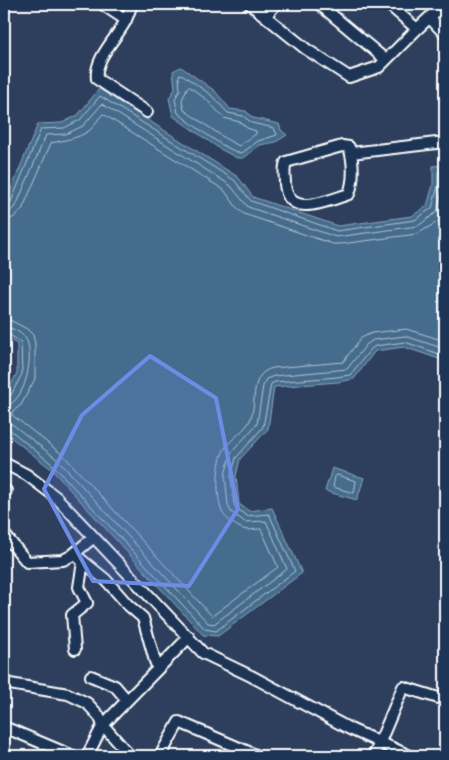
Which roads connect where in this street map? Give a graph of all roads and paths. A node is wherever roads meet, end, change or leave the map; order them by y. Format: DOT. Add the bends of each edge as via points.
graph roads {
  1 [pos="102,4"];
  2 [pos="132,4"];
  3 [pos="250,4"];
  4 [pos="276,4"];
  5 [pos="320,4"];
  6 [pos="388,4"];
  7 [pos="444,4"];
  8 [pos="265,16"];
  9 [pos="430,18"];
  10 [pos="126,20"];
  11 [pos="417,29"];
  12 [pos="445,34"];
  13 [pos="386,60"];
  14 [pos="147,112"];
  15 [pos="445,142"];
  16 [pos="351,153"];
  17 [pos="4,463"];
  18 [pos="4,534"];
  19 [pos="94,537"];
  20 [pos="74,554"];
  21 [pos="83,562"];
  22 [pos="189,637"];
  23 [pos="75,649"];
  24 [pos="158,668"];
  25 [pos="91,676"];
  26 [pos="4,682"];
  27 [pos="127,700"];
  28 [pos="445,700"];
  29 [pos="102,724"];
  30 [pos="4,727"];
  31 [pos="380,744"];
  32 [pos="73,756"];
  33 [pos="87,756"];
  34 [pos="130,756"];
  35 [pos="160,756"];
  36 [pos="258,756"];
  37 [pos="374,756"];
  38 [pos="410,756"];
  1 -- 10 [label="street"];
  2 -- 10 [label="street"];
  3 -- 8 [label="street"];
  4 -- 8 [label="street"];
  5 -- 13 [label="street"];
  6 -- 11 [label="street"];
  7 -- 9 [label="street"];
  8 -- 13 [label="street" via="306,50 349,77 379,67"];
  9 -- 11 [label="street"];
  9 -- 12 [label="street"];
  10 -- 14 [label="street" via="103,56 96,72 97,79"];
  11 -- 13 [label="street"];
  15 -- 16 [label="street"];
  16 -- 16 [label="street" via="353,183 349,194 310,206 289,197 284,175 286,162 342,146 349,147"];
  17 -- 19 [label="street" via="27,475 56,497"];
  18 -- 20 [label="street" via="27,562 63,560"];
  19 -- 20 [label="street"];
  19 -- 22 [label="street"];
  20 -- 21 [label="street"];
  21 -- 23 [label="street" via="79,587 87,603 72,615"];
  21 -- 24 [label="street" via="106,580 143,618"];
  22 -- 24 [label="street"];
  22 -- 31 [label="street" via="203,654"];
  24 -- 27 [label="street"];
  25 -- 27 [label="street" via="115,686"];
  26 -- 29 [label="street" via="68,694 87,703"];
  27 -- 29 [label="street"];
  28 -- 31 [label="street" via="403,687"];
  29 -- 33 [label="street"];
  29 -- 34 [label="street"];
  30 -- 32 [label="street"];
  31 -- 37 [label="street"];
  31 -- 38 [label="street"];
  35 -- 36 [label="street" via="179,722"];
}
